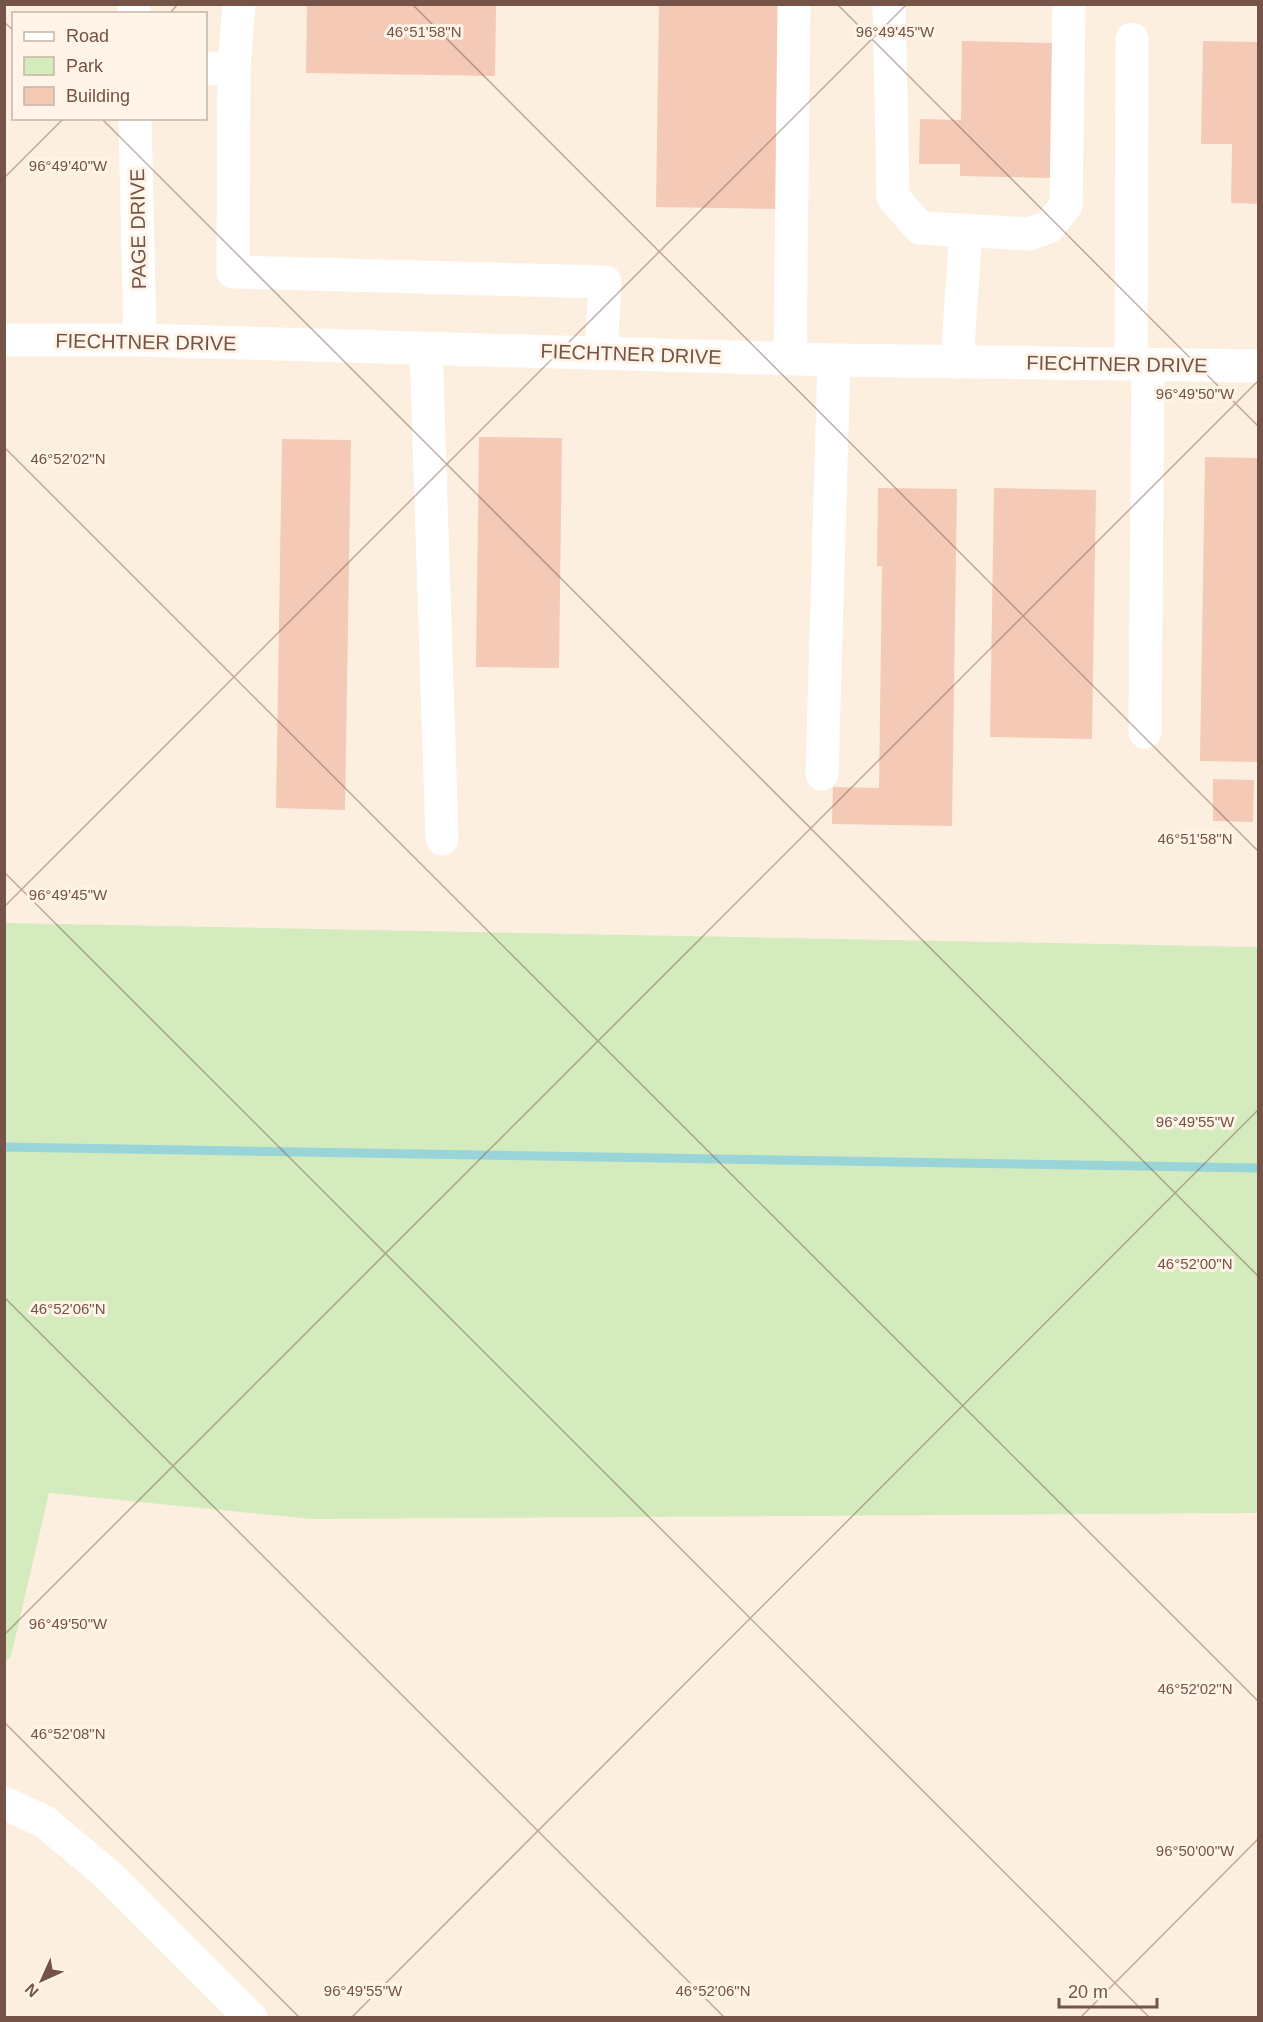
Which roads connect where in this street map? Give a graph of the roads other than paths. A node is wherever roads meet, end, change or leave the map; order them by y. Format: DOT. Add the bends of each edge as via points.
graph roads {
  1 [pos="239,4"];
  2 [pos="795,4"];
  3 [pos="889,4"];
  4 [pos="1069,4"];
  5 [pos="1132,39"];
  6 [pos="220,69"];
  7 [pos="135,120"];
  8 [pos="966,230"];
  9 [pos="4,340"];
  10 [pos="140,340"];
  11 [pos="426,348"];
  12 [pos="601,353"];
  13 [pos="790,358"];
  14 [pos="834,360"];
  15 [pos="957,362"];
  16 [pos="1139,364"];
  17 [pos="1258,366"];
  18 [pos="1145,732"];
  19 [pos="822,774"];
  20 [pos="442,839"];
  21 [pos="4,1803"];
  22 [pos="251,2018"];
  1 -- 6 [label="street"];
  2 -- 13 [label="street"];
  3 -- 8 [label="street" via="894,197 920,228"];
  4 -- 8 [label="street" via="1066,205 1048,226 1029,234"];
  5 -- 16 [label="street"];
  6 -- 12 [label="street" via="232,272 605,282"];
  7 -- 10 [label="street, PAGE DRIVE"];
  8 -- 15 [label="street"];
  9 -- 10 [label="street, FIECHTNER DRIVE"];
  10 -- 11 [label="street, FIECHTNER DRIVE"];
  11 -- 12 [label="street, FIECHTNER DRIVE"];
  11 -- 20 [label="street"];
  12 -- 13 [label="street, FIECHTNER DRIVE"];
  13 -- 14 [label="street, FIECHTNER DRIVE"];
  14 -- 15 [label="street, FIECHTNER DRIVE"];
  14 -- 19 [label="street"];
  15 -- 16 [label="street, FIECHTNER DRIVE"];
  16 -- 17 [label="street, FIECHTNER DRIVE"];
  16 -- 18 [label="street"];
  21 -- 22 [label="street" via="45,1822 109,1876"];
}
